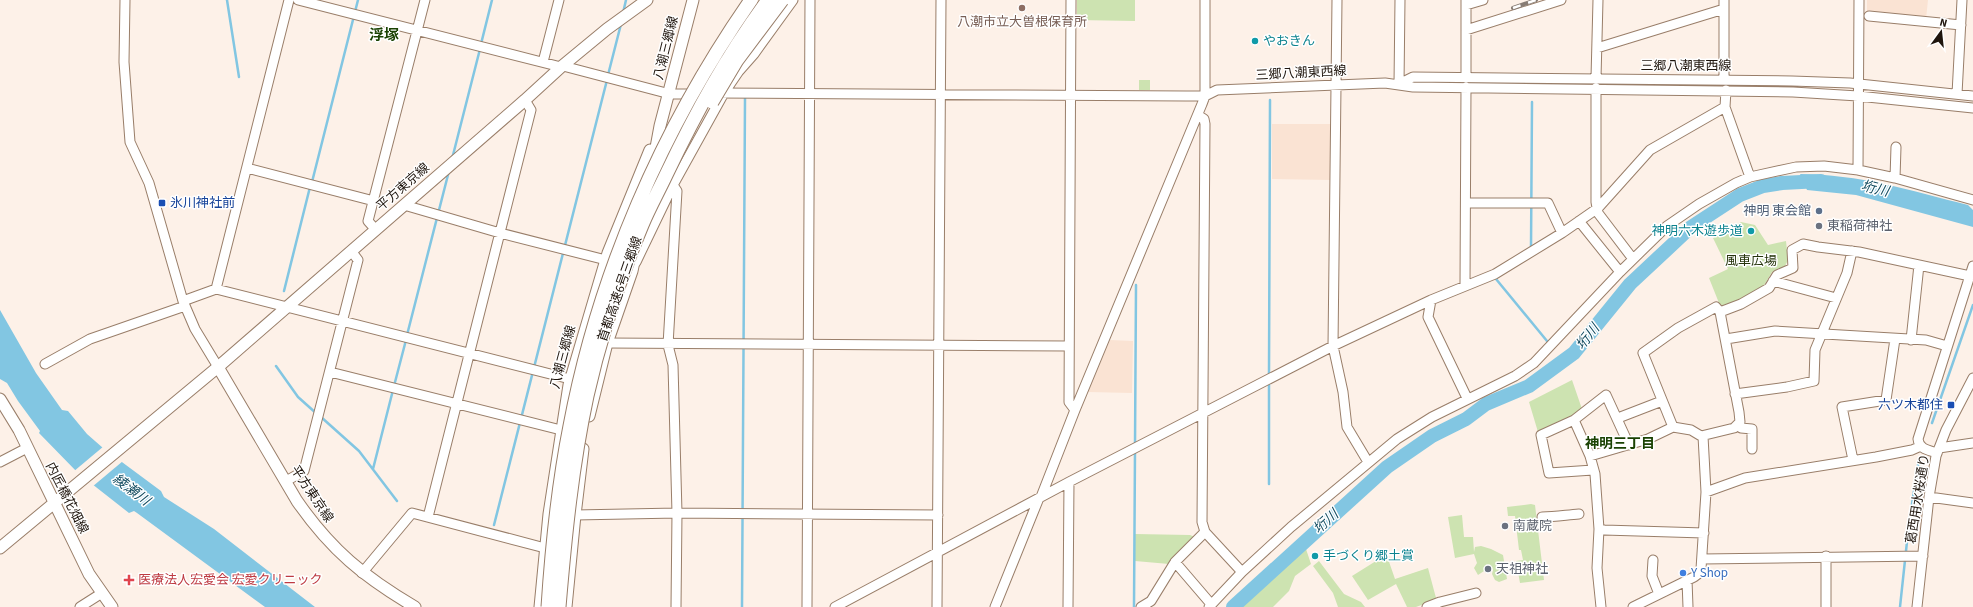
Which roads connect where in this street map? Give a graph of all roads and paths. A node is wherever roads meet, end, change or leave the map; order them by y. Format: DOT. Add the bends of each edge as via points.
graph roads {
  1 [pos="125,0"];
  2 [pos="289,0"];
  3 [pos="298,0"];
  4 [pos="425,0"];
  5 [pos="559,0"];
  6 [pos="636,0"];
  7 [pos="647,0"];
  8 [pos="693,0"];
  9 [pos="742,0"];
  10 [pos="751,0"];
  11 [pos="768,0"];
  12 [pos="782,0"];
  13 [pos="793,0"];
  14 [pos="810,0"];
  15 [pos="941,0"];
  16 [pos="1071,0"];
  17 [pos="1205,0"];
  18 [pos="1336,0"];
  19 [pos="1400,0"];
  20 [pos="1482,0"];
  21 [pos="1561,0"];
  22 [pos="1598,0"];
  23 [pos="1859,0"];
  24 [pos="1962,0"];
  25 [pos="1466,2"];
  26 [pos="1724,5"];
  27 [pos="1869,16"];
  28 [pos="1961,25"];
  29 [pos="607,29"];
  30 [pos="417,30"];
  31 [pos="1466,30"];
  32 [pos="1597,48"];
  33 [pos="543,62"];
  34 [pos="562,66"];
  35 [pos="1596,78"];
  36 [pos="1724,79"];
  37 [pos="1466,83"];
  38 [pos="1337,84"];
  39 [pos="1399,84"];
  40 [pos="1858,84"];
  41 [pos="1596,88"];
  42 [pos="1726,90"];
  43 [pos="724,93"];
  44 [pos="670,94"];
  45 [pos="810,94"];
  46 [pos="940,94"];
  47 [pos="1957,94"];
  48 [pos="1071,96"];
  49 [pos="1205,96"];
  50 [pos="1858,96"];
  51 [pos="1973,96"];
  52 [pos="525,100"];
  53 [pos="1725,107"];
  54 [pos="1973,108"];
  55 [pos="1198,115"];
  56 [pos="660,126"];
  57 [pos="667,138"];
  58 [pos="1896,147"];
  59 [pos="247,168"];
  60 [pos="1858,170"];
  61 [pos="1750,177"];
  62 [pos="1895,178"];
  63 [pos="673,185"];
  64 [pos="1973,200"];
  65 [pos="374,201"];
  66 [pos="1466,203"];
  67 [pos="404,205"];
  68 [pos="1598,208"];
  69 [pos="1579,221"];
  70 [pos="643,224"];
  71 [pos="376,230"];
  72 [pos="500,233"];
  73 [pos="1562,233"];
  74 [pos="1852,251"];
  75 [pos="352,252"];
  76 [pos="1633,259"];
  77 [pos="606,260"];
  78 [pos="1919,264"];
  79 [pos="1973,266"];
  80 [pos="632,271"];
  81 [pos="1620,272"];
  82 [pos="1970,276"];
  83 [pos="1774,281"];
  84 [pos="1465,286"];
  85 [pos="216,289"];
  86 [pos="1836,298"];
  87 [pos="1432,300"];
  88 [pos="184,303"];
  89 [pos="287,307"];
  90 [pos="1720,312"];
  91 [pos="343,321"];
  92 [pos="1821,334"];
  93 [pos="1726,339"];
  94 [pos="1895,339"];
  95 [pos="1911,340"];
  96 [pos="607,343"];
  97 [pos="668,345"];
  98 [pos="809,345"];
  99 [pos="939,346"];
  100 [pos="1069,346"];
  101 [pos="1333,346"];
  102 [pos="1947,346"];
  103 [pos="469,353"];
  104 [pos="45,364"];
  105 [pos="218,367"];
  106 [pos="330,372"];
  107 [pos="1973,378"];
  108 [pos="570,379"];
  109 [pos="1735,394"];
  110 [pos="1467,398"];
  111 [pos="0,399"];
  112 [pos="1662,401"];
  113 [pos="456,404"];
  114 [pos="1075,410"];
  115 [pos="1203,414"];
  116 [pos="1618,418"];
  117 [pos="1574,420"];
  118 [pos="1737,425"];
  119 [pos="1673,427"];
  120 [pos="561,430"];
  121 [pos="585,435"];
  122 [pos="1703,436"];
  123 [pos="1973,442"];
  124 [pos="1629,445"];
  125 [pos="27,448"];
  126 [pos="1919,448"];
  127 [pos="1752,449"];
  128 [pos="1938,450"];
  129 [pos="1590,456"];
  130 [pos="1853,460"];
  131 [pos="0,462"];
  132 [pos="1368,462"];
  133 [pos="1593,470"];
  134 [pos="286,482"];
  135 [pos="1069,482"];
  136 [pos="1706,492"];
  137 [pos="1929,497"];
  138 [pos="1040,498"];
  139 [pos="54,503"];
  140 [pos="1973,503"];
  141 [pos="677,513"];
  142 [pos="807,514"];
  143 [pos="1578,514"];
  144 [pos="575,515"];
  145 [pos="938,515"];
  146 [pos="428,517"];
  147 [pos="1542,517"];
  148 [pos="1599,528"];
  149 [pos="1205,532"];
  150 [pos="1704,533"];
  151 [pos="0,548"];
  152 [pos="545,548"];
  153 [pos="937,553"];
  154 [pos="1826,556"];
  155 [pos="1923,556"];
  156 [pos="1702,558"];
  157 [pos="1653,560"];
  158 [pos="1175,562"];
  159 [pos="1242,572"];
  160 [pos="362,573"];
  161 [pos="1687,580"];
  162 [pos="102,593"];
  163 [pos="1476,593"];
  164 [pos="541,594"];
  165 [pos="1659,594"];
  166 [pos="564,604"];
  167 [pos="1441,604"];
  168 [pos="1210,606"];
  169 [pos="80,607"];
  170 [pos="112,607"];
  171 [pos="415,607"];
  172 [pos="540,607"];
  173 [pos="548,607"];
  174 [pos="676,607"];
  175 [pos="807,607"];
  176 [pos="835,607"];
  177 [pos="937,607"];
  178 [pos="995,607"];
  179 [pos="1068,607"];
  180 [pos="1141,607"];
  181 [pos="1427,607"];
  182 [pos="1601,607"];
  183 [pos="1633,607"];
  184 [pos="1688,607"];
  185 [pos="1826,607"];
  186 [pos="1917,607"];
  1 -- 88 [label="street" via="124,62 130,142 149,183"];
  2 -- 59 [label="street"];
  3 -- 30 [label="street, 三郷八潮東西線"];
  4 -- 30 [label="street"];
  5 -- 33 [label="street"];
  6 -- 29 [label="main road, 平方東京線"];
  7 -- 29 [label="main road, 平方東京線"];
  8 -- 44 [label="main road, 八潮三郷線"];
  9 -- 57 [label="highway, bridge" via="697,69"];
  10 -- 57 [label="highway, 首都高速6号三郷線, bridge" via="709,64"];
  11 -- 70 [label="highway, 首都高速6号三郷線, bridge" via="702,101"];
  12 -- 70 [label="highway, bridge" via="737,60 682,153 658,203"];
  13 -- 43 [label="street"];
  14 -- 45 [label="street"];
  15 -- 46 [label="street"];
  16 -- 48 [label="street"];
  17 -- 49 [label="street"];
  18 -- 38 [label="street"];
  19 -- 39 [label="street"];
  20 -- 25 [label="street"];
  21 -- 31 [label="street"];
  22 -- 32 [label="street"];
  23 -- 40 [label="street"];
  24 -- 28 [label="street"];
  25 -- 31 [label="street"];
  26 -- 32 [label="street"];
  26 -- 36 [label="street"];
  27 -- 28 [label="street"];
  28 -- 47 [label="street"];
  29 -- 34 [label="main road, 平方東京線"];
  30 -- 33 [label="street, 三郷八潮東西線"];
  30 -- 65 [label="street"];
  31 -- 37 [label="street"];
  32 -- 35 [label="street"];
  33 -- 34 [label="street, 三郷八潮東西線"];
  34 -- 44 [label="street, 三郷八潮東西線"];
  34 -- 52 [label="main road, 平方東京線"];
  35 -- 36 [label="street, 三郷八潮東西線"];
  35 -- 37 [label="street, 三郷八潮東西線"];
  36 -- 40 [label="street, 三郷八潮東西線"];
  37 -- 39 [label="street, 三郷八潮東西線" via="1413,87"];
  37 -- 41 [label="street, 三郷八潮東西線"];
  37 -- 66 [label="street"];
  38 -- 39 [label="street, 三郷八潮東西線"];
  38 -- 49 [label="street, 三郷八潮東西線" via="1217,90"];
  38 -- 101 [label="street"];
  40 -- 47 [label="street, 三郷八潮東西線"];
  40 -- 50 [label="street"];
  41 -- 42 [label="street, 三郷八潮東西線"];
  41 -- 68 [label="street"];
  42 -- 50 [label="street, 三郷八潮東西線"];
  42 -- 53 [label="street"];
  43 -- 44 [label="street, 三郷八潮東西線"];
  43 -- 45 [label="street, 三郷八潮東西線"];
  43 -- 63 [label="street"];
  44 -- 56 [label="main road, 八潮三郷線"];
  45 -- 46 [label="street, 三郷八潮東西線"];
  45 -- 98 [label="street"];
  46 -- 48 [label="street, 三郷八潮東西線"];
  46 -- 99 [label="street"];
  47 -- 51 [label="street, 三郷八潮東西線"];
  48 -- 49 [label="street, 三郷八潮東西線"];
  48 -- 100 [label="street"];
  49 -- 55 [label="street"];
  50 -- 54 [label="street, 三郷八潮東西線"];
  50 -- 60 [label="street"];
  52 -- 67 [label="main road, 平方東京線"];
  52 -- 72 [label="street" via="531,110"];
  53 -- 61 [label="street"];
  53 -- 68 [label="street" via="1650,150"];
  55 -- 114 [label="street"];
  55 -- 115 [label="street" via="1204,119 1205,124"];
  56 -- 77 [label="main road, 八潮三郷線"];
  56 -- 80 [label="main road, 八潮三郷線"];
  57 -- 173 [label="highway, 首都高速6号三郷線, bridge" via="617,255 596,316 584,362 563,462 553,533"];
  58 -- 62 [label="street"];
  59 -- 65 [label="street"];
  59 -- 85 [label="street"];
  60 -- 61 [label="street" via="1824,166 1796,167"];
  60 -- 62 [label="street"];
  61 -- 76 [label="street" via="1679,217"];
  62 -- 64 [label="street"];
  63 -- 80 [label="street"];
  63 -- 97 [label="street" via="677,191"];
  65 -- 71 [label="street" via="368,221"];
  66 -- 73 [label="street" via="1548,203"];
  66 -- 84 [label="street"];
  67 -- 71 [label="main road, 平方東京線"];
  67 -- 72 [label="street"];
  68 -- 69 [label="street"];
  68 -- 76 [label="street" via="1598,213"];
  69 -- 73 [label="street"];
  69 -- 81 [label="street"];
  70 -- 166 [label="highway, 首都高速6号三郷線, bridge" via="608,320 588,395 566,526"];
  71 -- 75 [label="main road, 平方東京線"];
  72 -- 77 [label="street"];
  72 -- 103 [label="street"];
  73 -- 84 [label="street" via="1495,274"];
  74 -- 78 [label="street"];
  74 -- 83 [label="street" via="1802,244 1792,250 1793,268 1778,275"];
  74 -- 86 [label="street" via="1847,273"];
  75 -- 89 [label="main road, 平方東京線"];
  75 -- 91 [label="street" via="358,260"];
  76 -- 81 [label="street"];
  77 -- 108 [label="main road, 八潮三郷線"];
  78 -- 82 [label="street"];
  78 -- 95 [label="street"];
  79 -- 82 [label="street"];
  80 -- 96 [label="main road, 八潮三郷線"];
  81 -- 110 [label="street" via="1534,363 1515,376"];
  82 -- 102 [label="street"];
  83 -- 86 [label="street"];
  83 -- 90 [label="street" via="1769,288 1741,304"];
  84 -- 87 [label="street"];
  85 -- 88 [label="street"];
  85 -- 89 [label="street"];
  86 -- 92 [label="street"];
  87 -- 101 [label="street"];
  87 -- 110 [label="street" via="1428,317"];
  88 -- 104 [label="street" via="90,339"];
  88 -- 105 [label="street" via="195,328"];
  89 -- 91 [label="street"];
  89 -- 105 [label="main road, 平方東京線"];
  90 -- 93 [label="street"];
  90 -- 112 [label="street" via="1716,307 1690,320 1643,353"];
  91 -- 103 [label="street"];
  91 -- 106 [label="street"];
  92 -- 93 [label="street" via="1775,331"];
  92 -- 94 [label="street"];
  92 -- 109 [label="street" via="1815,350 1814,381"];
  93 -- 109 [label="street"];
  94 -- 95 [label="street"];
  94 -- 130 [label="street" via="1886,400 1842,408"];
  95 -- 102 [label="street" via="1926,340"];
  96 -- 97 [label="street"];
  96 -- 121 [label="main road, 八潮三郷線"];
  97 -- 98 [label="street"];
  97 -- 141 [label="street" via="673,366"];
  98 -- 99 [label="street"];
  98 -- 142 [label="street"];
  99 -- 100 [label="street"];
  99 -- 145 [label="street"];
  100 -- 114 [label="street" via="1069,402"];
  101 -- 115 [label="street"];
  101 -- 132 [label="street" via="1343,392 1347,427"];
  102 -- 126 [label="street" via="1918,438"];
  103 -- 108 [label="street"];
  103 -- 113 [label="street"];
  105 -- 134 [label="main road, 平方東京線"];
  105 -- 139 [label="main road, 平方東京線"];
  106 -- 113 [label="street"];
  106 -- 134 [label="street" via="304,471"];
  107 -- 128 [label="street, 葛西用水桜通り"];
  108 -- 120 [label="main road, 八潮三郷線"];
  109 -- 118 [label="street" via="1740,417"];
  110 -- 132 [label="street" via="1412,428"];
  111 -- 125 [label="main road, 内匠橋花畑線"];
  112 -- 116 [label="street"];
  112 -- 119 [label="street"];
  113 -- 120 [label="street"];
  113 -- 146 [label="street"];
  114 -- 138 [label="street"];
  115 -- 135 [label="street"];
  115 -- 149 [label="street" via="1202,522"];
  116 -- 117 [label="street" via="1606,396"];
  116 -- 124 [label="street"];
  117 -- 129 [label="street"];
  117 -- 133 [label="street" via="1541,435 1549,473"];
  118 -- 122 [label="street"];
  118 -- 127 [label="street" via="1752,429"];
  119 -- 122 [label="street" via="1691,430"];
  119 -- 124 [label="street"];
  120 -- 121 [label="street"];
  120 -- 152 [label="main road, 八潮三郷線"];
  121 -- 144 [label="main road, 八潮三郷線"];
  122 -- 136 [label="street"];
  123 -- 128 [label="street"];
  124 -- 129 [label="street"];
  125 -- 131 [label="street"];
  125 -- 139 [label="main road, 内匠橋花畑線"];
  126 -- 128 [label="street"];
  126 -- 130 [label="street"];
  128 -- 137 [label="street, 葛西用水桜通り"];
  129 -- 133 [label="street"];
  130 -- 136 [label="street" via="1745,478"];
  132 -- 159 [label="street"];
  133 -- 148 [label="street"];
  134 -- 160 [label="main road, 平方東京線" via="310,520"];
  135 -- 138 [label="street"];
  135 -- 179 [label="street"];
  136 -- 150 [label="street"];
  137 -- 140 [label="street"];
  137 -- 155 [label="street, 葛西用水桜通り"];
  138 -- 153 [label="street"];
  138 -- 178 [label="street"];
  139 -- 151 [label="main road, 平方東京線"];
  139 -- 162 [label="main road, 内匠橋花畑線" via="89,574"];
  141 -- 142 [label="street"];
  141 -- 144 [label="street"];
  141 -- 174 [label="street"];
  142 -- 145 [label="street"];
  142 -- 175 [label="street"];
  143 -- 147 [label="street"];
  144 -- 166 [label="main road, 八潮三郷線"];
  145 -- 153 [label="street"];
  146 -- 152 [label="street"];
  146 -- 160 [label="street" via="412,513"];
  148 -- 150 [label="street"];
  148 -- 182 [label="street" via="1597,568"];
  149 -- 158 [label="street"];
  149 -- 159 [label="street"];
  150 -- 156 [label="street"];
  152 -- 164 [label="main road, 八潮三郷線"];
  153 -- 176 [label="street"];
  153 -- 177 [label="street"];
  154 -- 155 [label="street"];
  154 -- 156 [label="street"];
  154 -- 185 [label="street"];
  155 -- 186 [label="street, 葛西用水桜通り"];
  156 -- 161 [label="street" via="1698,574"];
  157 -- 165 [label="street" via="1652,576"];
  158 -- 168 [label="street"];
  158 -- 180 [label="street" via="1151,601"];
  159 -- 168 [label="street"];
  160 -- 171 [label="main road, 平方東京線"];
  161 -- 165 [label="street"];
  161 -- 184 [label="street"];
  162 -- 169 [label="street"];
  162 -- 170 [label="main road, 内匠橋花畑線"];
  163 -- 167 [label="street"];
  164 -- 166 [label="main road"];
  164 -- 172 [label="main road, 八潮三郷線"];
  165 -- 183 [label="street"];
  167 -- 181 [label="street"];
}
